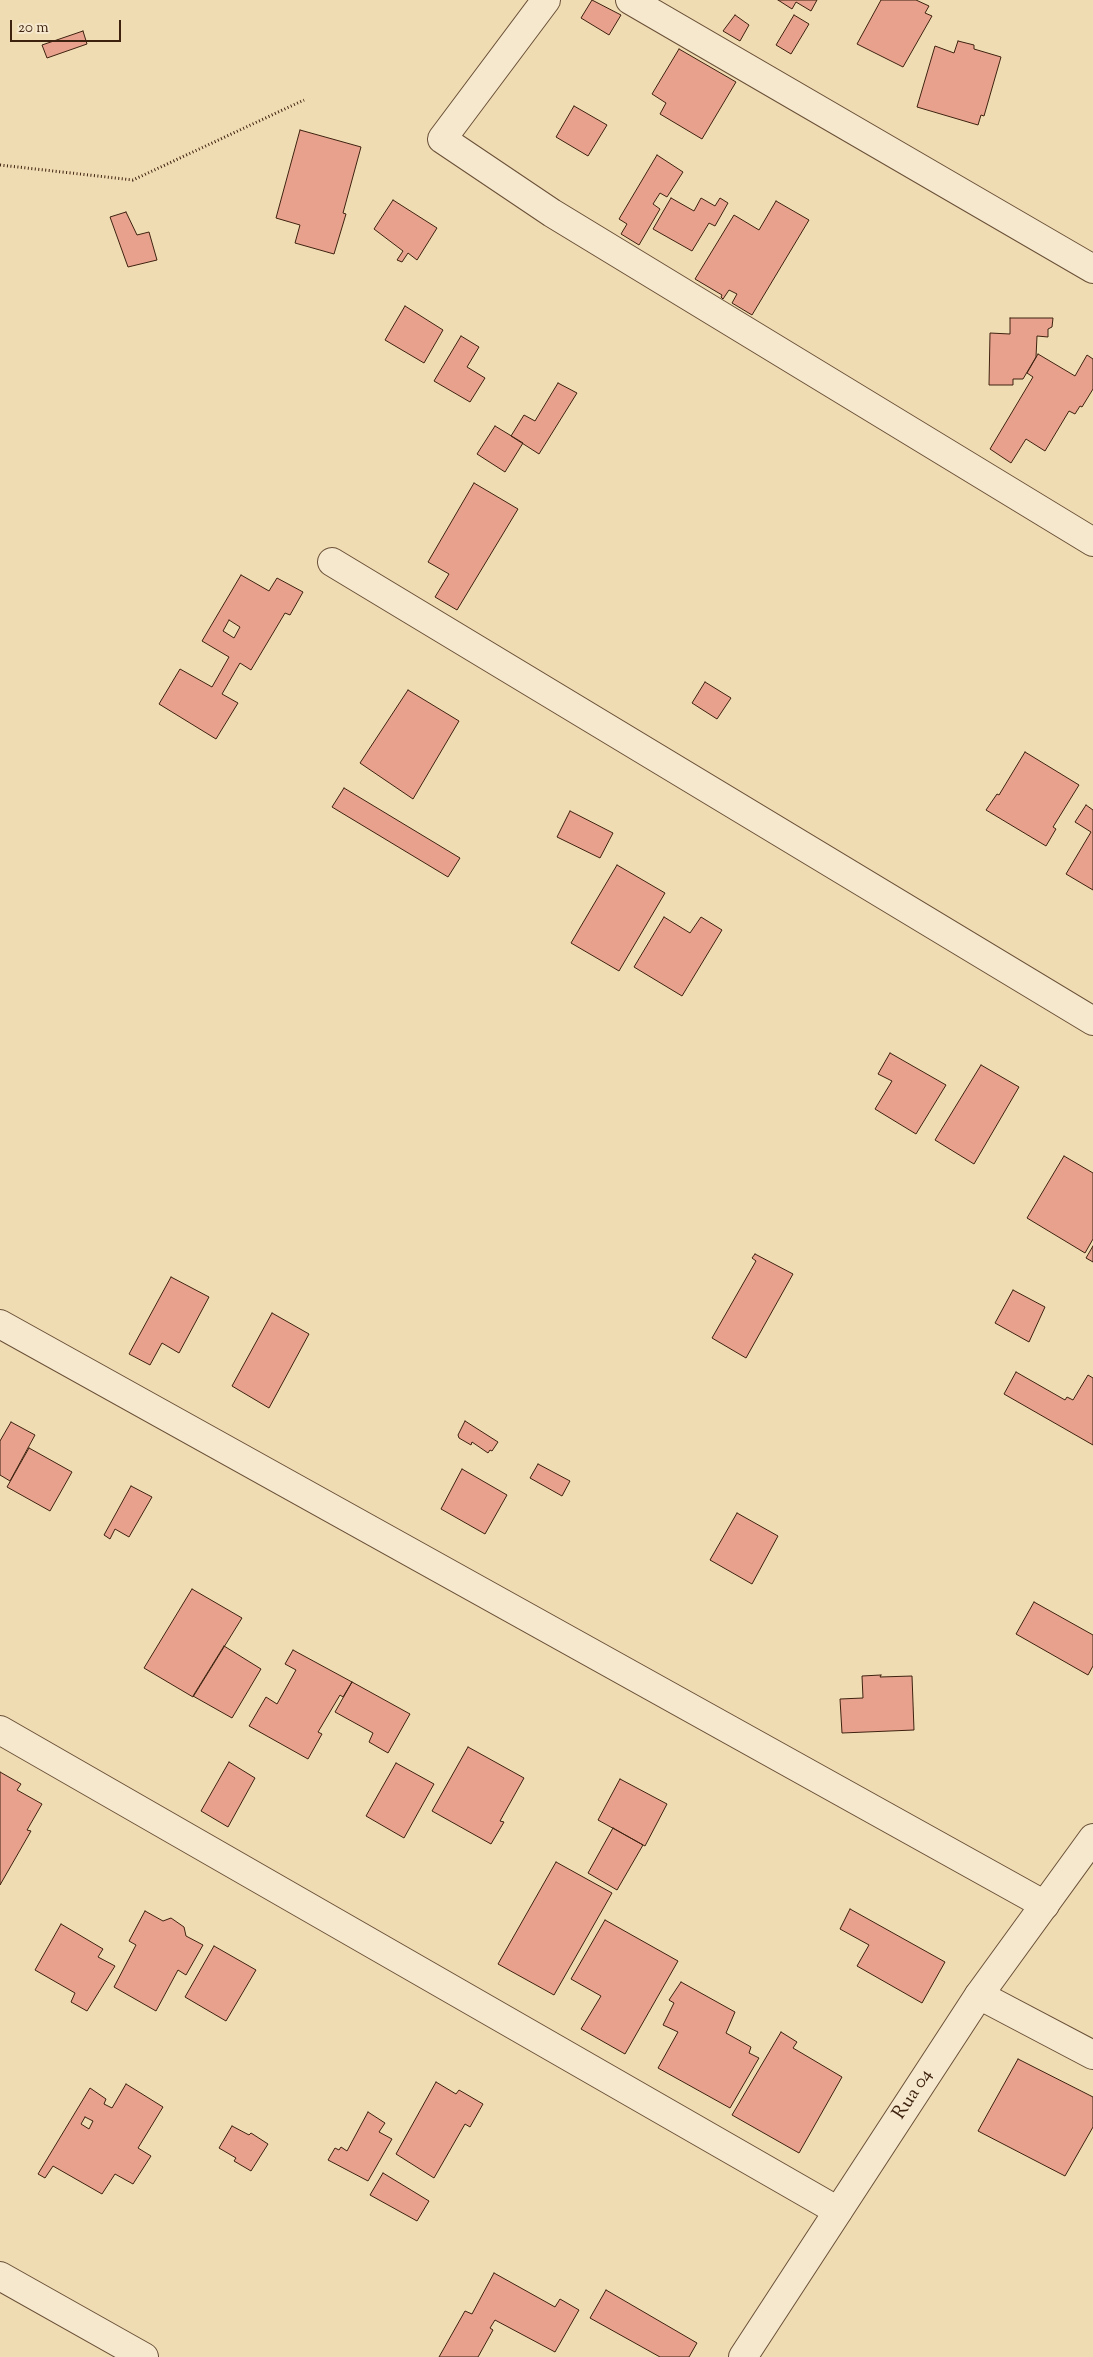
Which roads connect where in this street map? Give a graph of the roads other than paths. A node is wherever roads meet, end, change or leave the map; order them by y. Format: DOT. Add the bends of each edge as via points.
graph roads {
  1 [pos="546,0"];
  2 [pos="630,0"];
  3 [pos="1093,269"];
  4 [pos="1093,542"];
  5 [pos="332,562"];
  6 [pos="1093,1021"];
  7 [pos="0,1324"];
  8 [pos="0,1730"];
  9 [pos="1089,1850"];
  10 [pos="1045,1905"];
  11 [pos="979,1995"];
  12 [pos="1093,2055"];
  13 [pos="838,2211"];
  14 [pos="0,2276"];
  15 [pos="144,2357"];
  16 [pos="743,2357"];
  1 -- 4 [label="street" via="442,139 552,213"];
  2 -- 3 [label="street"];
  5 -- 6 [label="street"];
  7 -- 10 [label="street"];
  8 -- 13 [label="street"];
  9 -- 10 [label="street, Rua 04"];
  10 -- 11 [label="street, Rua 04"];
  11 -- 12 [label="street"];
  11 -- 13 [label="street, Rua 04"];
  13 -- 16 [label="street, Rua 04"];
  14 -- 15 [label="street"];
}
